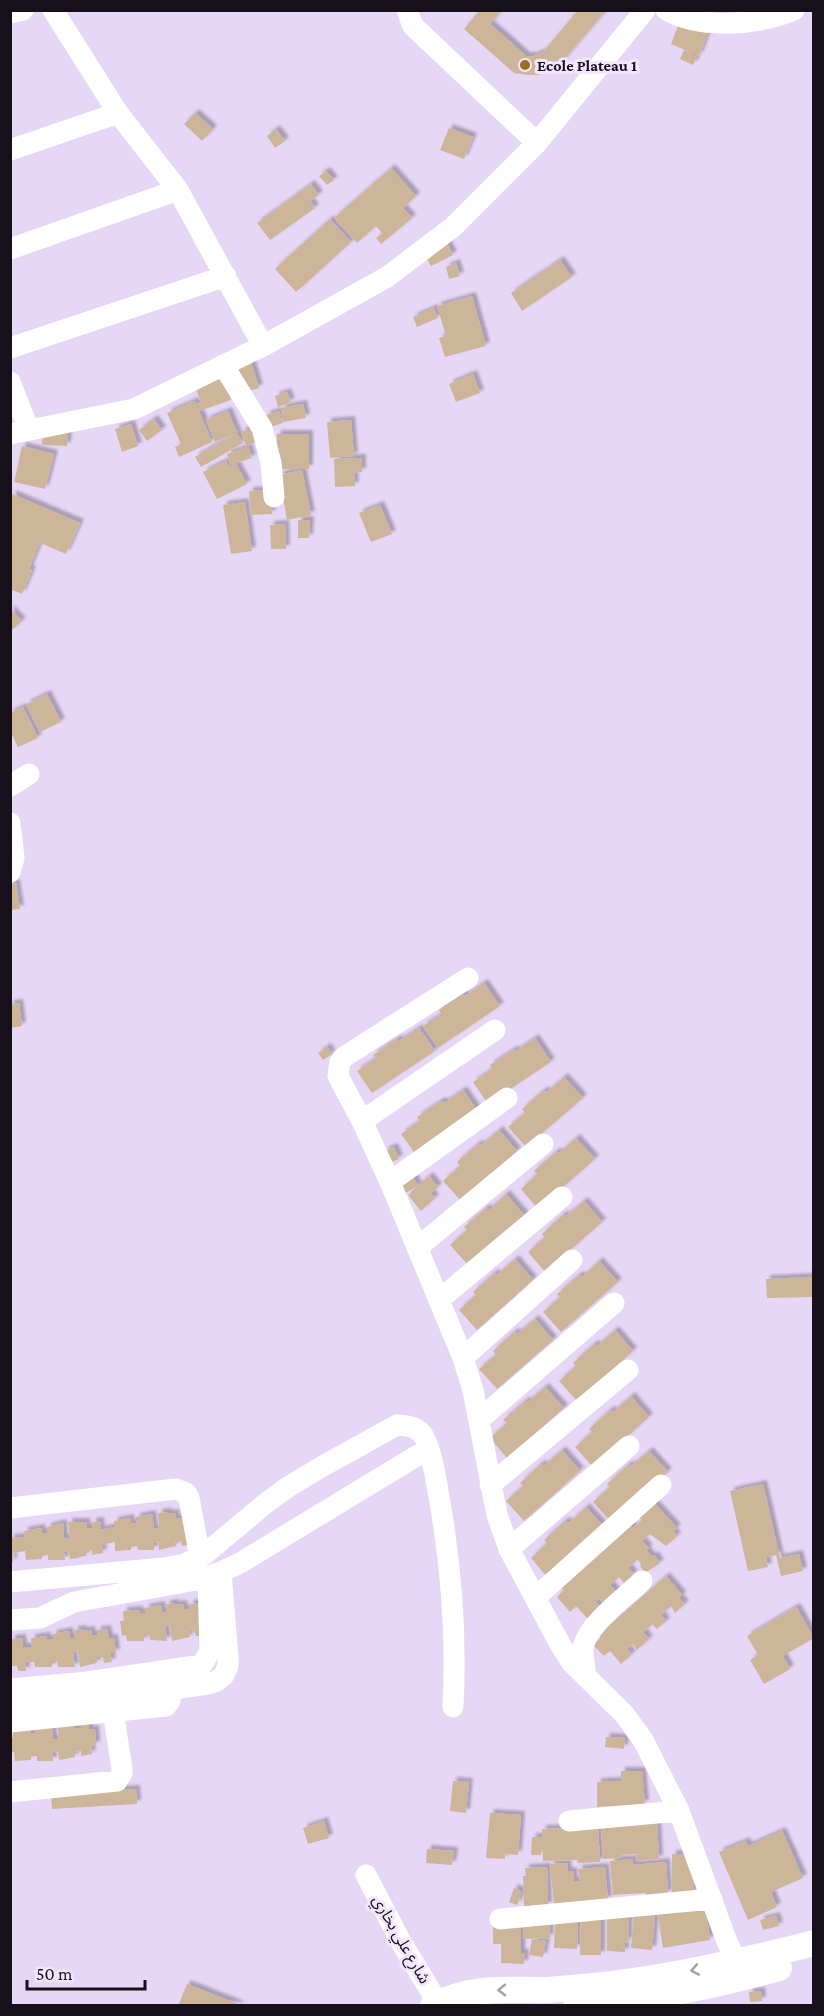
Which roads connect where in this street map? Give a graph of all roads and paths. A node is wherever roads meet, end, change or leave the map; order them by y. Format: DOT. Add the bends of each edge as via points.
graph roads {
  1 [pos="23,10"];
  2 [pos="53,10"];
  3 [pos="407,10"];
  4 [pos="666,10"];
  5 [pos="794,10"];
  6 [pos="10,13"];
  7 [pos="639,13"];
  8 [pos="118,113"];
  9 [pos="537,143"];
  10 [pos="10,150"];
  11 [pos="178,190"];
  12 [pos="10,249"];
  13 [pos="226,276"];
  14 [pos="263,346"];
  15 [pos="10,348"];
  16 [pos="223,364"];
  17 [pos="10,382"];
  18 [pos="16,436"];
  19 [pos="274,497"];
  20 [pos="29,774"];
  21 [pos="10,786"];
  22 [pos="10,823"];
  23 [pos="10,873"];
  24 [pos="468,978"];
  25 [pos="495,1030"];
  26 [pos="507,1098"];
  27 [pos="362,1121"];
  28 [pos="543,1144"];
  29 [pos="390,1182"];
  30 [pos="562,1197"];
  31 [pos="417,1248"];
  32 [pos="572,1260"];
  33 [pos="440,1300"];
  34 [pos="614,1303"];
  35 [pos="463,1358"];
  36 [pos="628,1370"];
  37 [pos="479,1420"];
  38 [pos="629,1446"];
  39 [pos="428,1449"];
  40 [pos="490,1485"];
  41 [pos="661,1485"];
  42 [pos="10,1509"];
  43 [pos="509,1549"];
  44 [pos="210,1568"];
  45 [pos="642,1581"];
  46 [pos="10,1582"];
  47 [pos="535,1598"];
  48 [pos="10,1620"];
  49 [pos="586,1677"];
  50 [pos="10,1689"];
  51 [pos="170,1690"];
  52 [pos="10,1707"];
  53 [pos="453,1707"];
  54 [pos="113,1711"];
  55 [pos="10,1722"];
  56 [pos="10,1792"];
  57 [pos="679,1811"];
  58 [pos="569,1821"];
  59 [pos="366,1875"];
  60 [pos="712,1899"];
  61 [pos="500,1919"];
  62 [pos="813,1943"];
  63 [pos="813,1959"];
  64 [pos="740,1970"];
  65 [pos="436,2004"];
  66 [pos="573,2006"];
  1 -- 6 [label="street"];
  2 -- 8 [label="street"];
  3 -- 9 [label="street" via="414,26"];
  4 -- 5 [label="street" via="700,21 744,24"];
  7 -- 9 [label="street"];
  8 -- 10 [label="street"];
  8 -- 11 [label="street"];
  9 -- 14 [label="street" via="453,227 387,277"];
  11 -- 12 [label="street"];
  11 -- 13 [label="street"];
  13 -- 14 [label="street"];
  13 -- 15 [label="street"];
  14 -- 16 [label="street"];
  16 -- 18 [label="street" via="134,409"];
  16 -- 19 [label="street" via="262,428"];
  17 -- 18 [label="street"];
  20 -- 21 [label="street"];
  22 -- 23 [label="street" via="14,858"];
  24 -- 27 [label="street" via="340,1062 338,1076"];
  25 -- 27 [label="street"];
  26 -- 29 [label="street"];
  27 -- 29 [label="street"];
  28 -- 31 [label="street"];
  29 -- 31 [label="street"];
  30 -- 33 [label="street"];
  31 -- 33 [label="street"];
  32 -- 35 [label="street"];
  33 -- 35 [label="street"];
  34 -- 37 [label="street"];
  35 -- 37 [label="street"];
  36 -- 40 [label="street"];
  37 -- 40 [label="street"];
  38 -- 43 [label="street"];
  39 -- 44 [label="street" via="240,1563"];
  39 -- 44 [label="street" via="423,1434 412,1426 397,1425 288,1487 216,1547"];
  39 -- 53 [label="street" via="451,1577"];
  40 -- 43 [label="street"];
  41 -- 47 [label="street"];
  42 -- 44 [label="street" via="177,1489 189,1498"];
  43 -- 47 [label="street"];
  44 -- 46 [label="street" via="185,1564"];
  44 -- 48 [label="street" via="74,1602 40,1618"];
  44 -- 50 [label="street" via="210,1652 202,1665"];
  44 -- 51 [label="street" via="228,1666 217,1681"];
  45 -- 49 [label="street" via="587,1637"];
  47 -- 49 [label="street" via="561,1646"];
  49 -- 57 [label="street" via="635,1727"];
  51 -- 52 [label="street"];
  51 -- 54 [label="street" via="171,1701 166,1706"];
  54 -- 55 [label="street"];
  54 -- 56 [label="street" via="122,1769 117,1781"];
  57 -- 58 [label="street"];
  57 -- 60 [label="street"];
  59 -- 65 [label="street, شارع علي بخاري"];
  60 -- 61 [label="street"];
  60 -- 64 [label="street"];
  62 -- 64 [label="main road"];
  63 -- 64 [label="main road"];
  64 -- 65 [label="main road, one-way" via="545,1990 483,1990"];
  64 -- 66 [label="main road" via="668,1995"];
}
